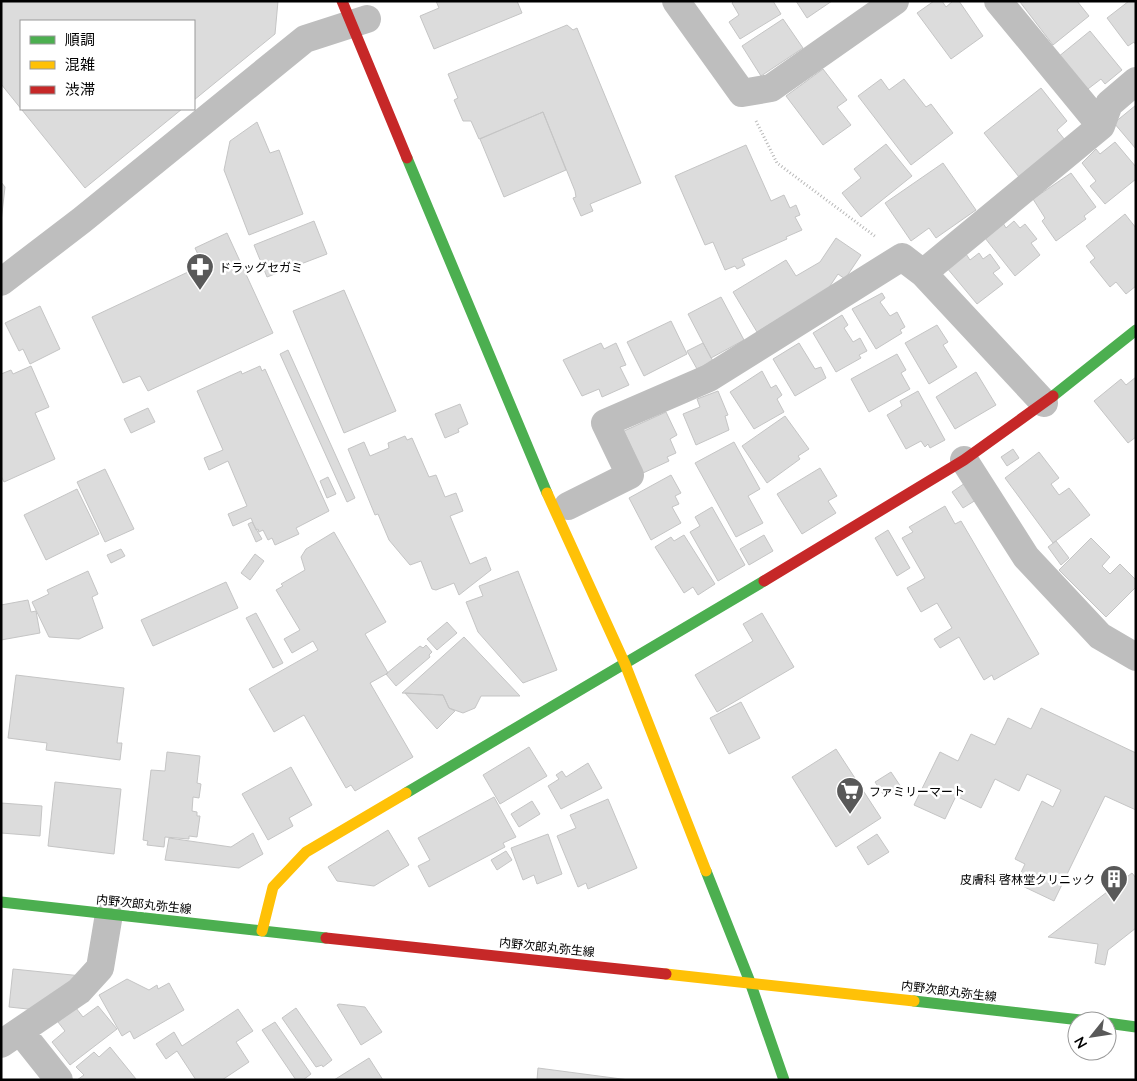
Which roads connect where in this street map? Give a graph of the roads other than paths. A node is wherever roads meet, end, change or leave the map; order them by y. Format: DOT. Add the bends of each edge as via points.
graph roads {
  1 [pos="676,1"];
  2 [pos="894,1"];
  3 [pos="998,1"];
  4 [pos="359,17"];
  5 [pos="1136,81"];
  6 [pos="1102,126"];
  7 [pos="913,265"];
  8 [pos="1,282"];
  9 [pos="1136,330"];
  10 [pos="1044,403"];
  11 [pos="964,460"];
  12 [pos="568,506"];
  13 [pos="578,534"];
  14 [pos="618,645"];
  15 [pos="1136,657"];
  16 [pos="626,664"];
  17 [pos="1,902"];
  18 [pos="109,914"];
  19 [pos="262,931"];
  20 [pos="750,982"];
  21 [pos="1067,1018"];
  22 [pos="1117,1024"];
  23 [pos="1136,1027"];
  24 [pos="11,1038"];
  25 [pos="59,1080"];
  26 [pos="784,1080"];
  1 -- 2 [label="street" via="742,93 771,88"];
  3 -- 6 [label="street"];
  4 -- 8 [label="street" via="305,39"];
  4 -- 14 [label="street" via="555,511"];
  5 -- 6 [label="street" via="1109,104"];
  6 -- 7 [label="street"];
  7 -- 10 [label="street"];
  7 -- 12 [label="street" via="709,378 605,423 630,475"];
  9 -- 10 [label="street"];
  10 -- 11 [label="street"];
  11 -- 15 [label="street" via="1026,557 1100,636"];
  11 -- 16 [label="street"];
  13 -- 14 [label="street"];
  14 -- 16 [label="street"];
  16 -- 19 [label="street" via="306,852 274,887"];
  16 -- 20 [label="street"];
  17 -- 18 [label="street, 内野次郎丸弥生線"];
  18 -- 19 [label="street, 内野次郎丸弥生線"];
  18 -- 24 [label="street" via="100,968 79,991"];
  19 -- 20 [label="street, 内野次郎丸弥生線"];
  20 -- 21 [label="street, 内野次郎丸弥生線"];
  20 -- 26 [label="street"];
  22 -- 23 [label="street"];
  24 -- 25 [label="street"];
}
